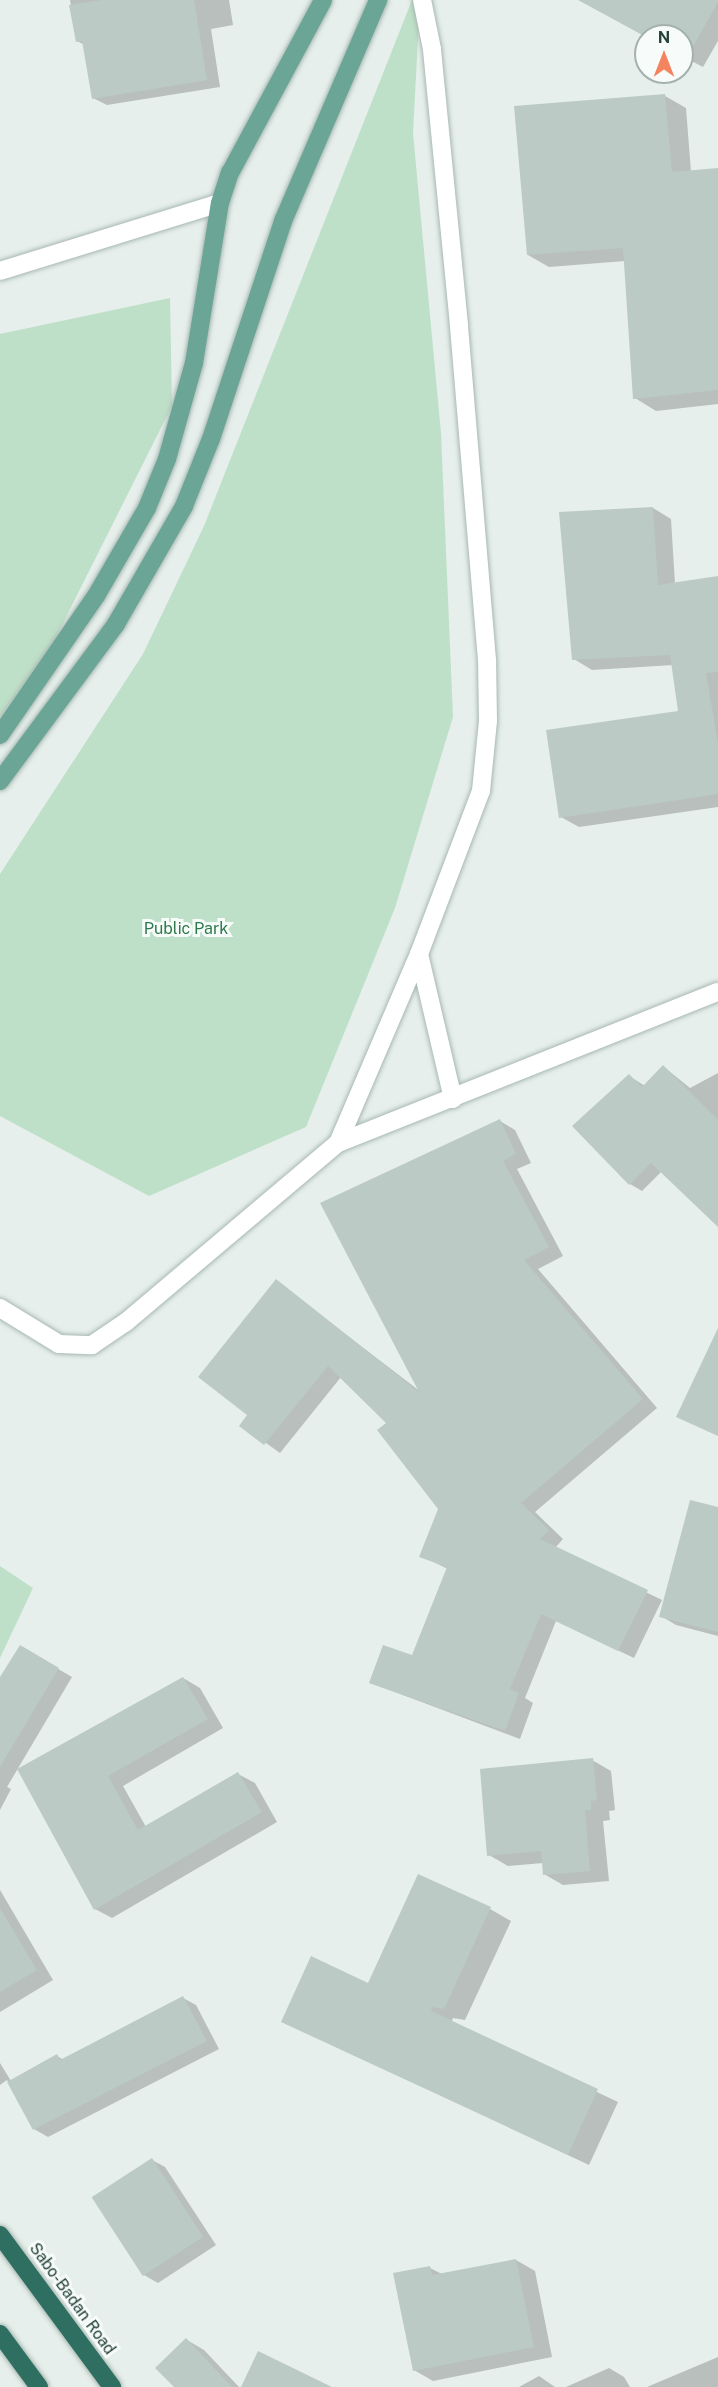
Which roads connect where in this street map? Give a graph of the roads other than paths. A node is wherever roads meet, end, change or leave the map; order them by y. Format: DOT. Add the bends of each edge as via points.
graph roads {
  1 [pos="323,0"];
  2 [pos="378,0"];
  3 [pos="422,0"];
  4 [pos="220,203"];
  5 [pos="0,271"];
  6 [pos="0,735"];
  7 [pos="0,781"];
  8 [pos="419,954"];
  9 [pos="718,992"];
  10 [pos="453,1099"];
  11 [pos="338,1143"];
  12 [pos="0,1308"];
  13 [pos="0,2235"];
  14 [pos="0,2334"];
  15 [pos="39,2387"];
  16 [pos="112,2387"];
  1 -- 4 [label="main road" via="230,173"];
  2 -- 7 [label="main road" via="283,221 211,439 184,506 116,624"];
  3 -- 8 [label="street" via="432,49 459,325 487,660 488,721 481,791"];
  4 -- 5 [label="street"];
  4 -- 6 [label="main road" via="194,363 167,459 151,498 96,596"];
  8 -- 10 [label="street"];
  8 -- 11 [label="street"];
  9 -- 10 [label="street"];
  10 -- 11 [label="street"];
  11 -- 12 [label="street" via="126,1322 92,1345 59,1344"];
  13 -- 16 [label="highway, Sabo-Badan Road"];
  14 -- 15 [label="highway"];
}
